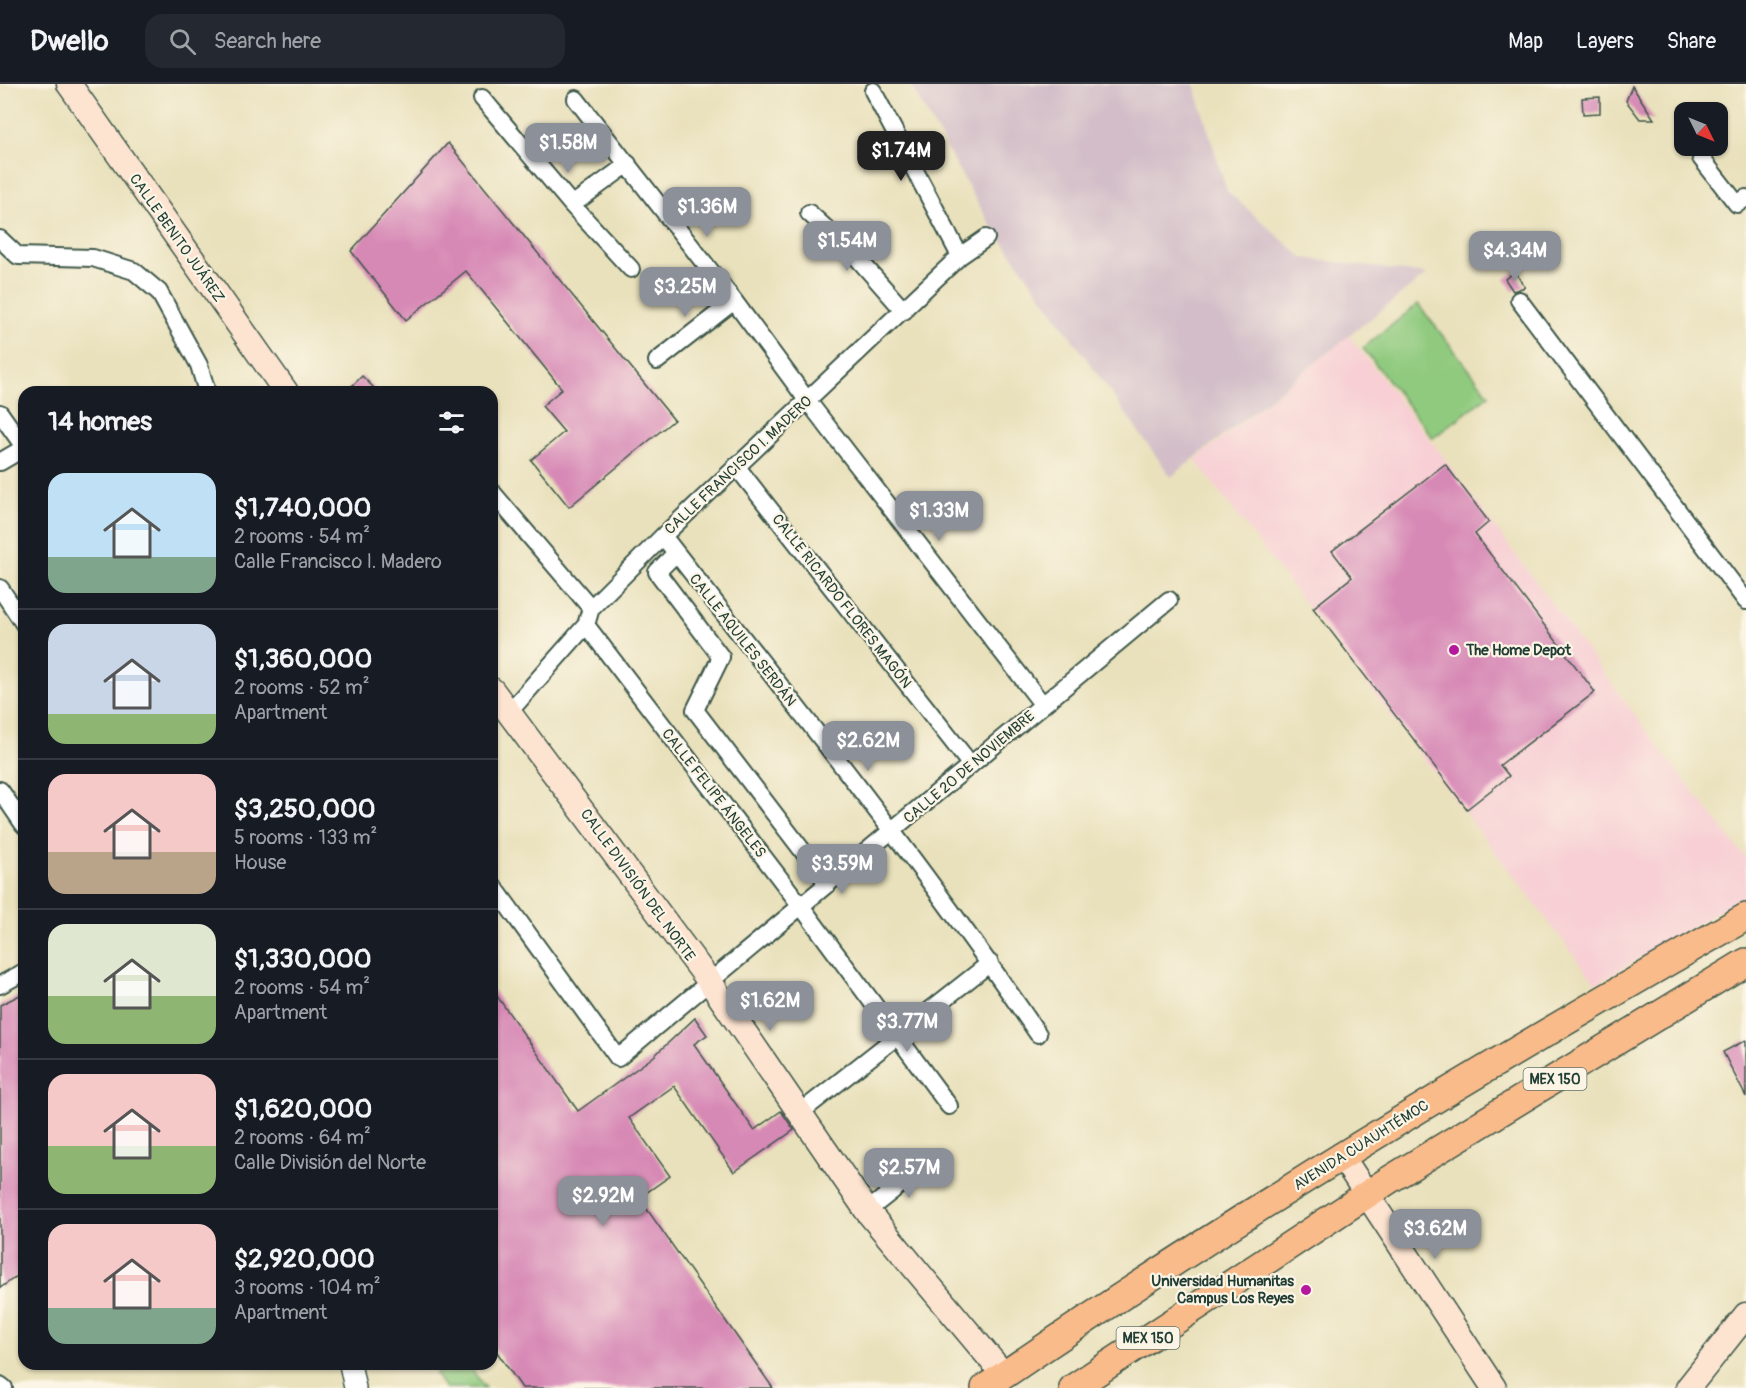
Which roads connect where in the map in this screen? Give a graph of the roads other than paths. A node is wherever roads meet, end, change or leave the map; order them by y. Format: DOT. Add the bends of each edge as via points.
graph roads {
  1 [pos="69,84"];
  2 [pos="873,91"];
  3 [pos="482,98"];
  4 [pos="576,99"];
  5 [pos="1701,158"];
  6 [pos="628,164"];
  7 [pos="1746,198"];
  8 [pos="572,205"];
  9 [pos="809,213"];
  10 [pos="986,238"];
  11 [pos="0,239"];
  12 [pos="960,256"];
  13 [pos="631,269"];
  14 [pos="1519,300"];
  15 [pos="734,301"];
  16 [pos="904,311"];
  17 [pos="657,361"];
  18 [pos="205,386"];
  19 [pos="282,386"];
  20 [pos="807,400"];
  21 [pos="0,412"];
  22 [pos="18,439"];
  23 [pos="18,452"];
  24 [pos="0,462"];
  25 [pos="736,466"];
  26 [pos="498,499"];
  27 [pos="663,536"];
  28 [pos="676,553"];
  29 [pos="0,588"];
  30 [pos="1169,600"];
  31 [pos="1746,601"];
  32 [pos="591,609"];
  33 [pos="18,615"];
  34 [pos="586,625"];
  35 [pos="498,697"];
  36 [pos="1043,705"];
  37 [pos="510,711"];
  38 [pos="971,765"];
  39 [pos="0,790"];
  40 [pos="18,816"];
  41 [pos="891,831"];
  42 [pos="828,884"];
  43 [pos="498,892"];
  44 [pos="801,906"];
  45 [pos="1746,918"];
  46 [pos="990,963"];
  47 [pos="1745,963"];
  48 [pos="18,975"];
  49 [pos="710,982"];
  50 [pos="0,985"];
  51 [pos="1038,1034"];
  52 [pos="899,1037"];
  53 [pos="949,1106"];
  54 [pos="801,1113"];
  55 [pos="1341,1155"];
  56 [pos="930,1161"];
  57 [pos="1366,1195"];
  58 [pos="867,1210"];
  59 [pos="1746,1315"];
  60 [pos="351,1370"];
  61 [pos="995,1382"];
  62 [pos="0,1385"];
  63 [pos="1079,1386"];
  64 [pos="4,1388"];
  65 [pos="355,1388"];
  66 [pos="1494,1388"];
  67 [pos="1688,1388"];
  1 -- 19 [label="main road, CALLE BENITO JUÁREZ"];
  2 -- 12 [label="street"];
  3 -- 8 [label="street"];
  4 -- 6 [label="street"];
  5 -- 7 [label="street" via="1737,204"];
  6 -- 8 [label="street"];
  6 -- 15 [label="street"];
  8 -- 13 [label="street"];
  9 -- 16 [label="street" via="853,253"];
  10 -- 12 [label="street, CALLE FRANCISCO I. MADERO"];
  11 -- 18 [label="street" via="18,256 93,258 134,271 159,292 199,365"];
  12 -- 16 [label="street, CALLE FRANCISCO I. MADERO"];
  14 -- 31 [label="street"];
  15 -- 17 [label="street"];
  15 -- 20 [label="street"];
  16 -- 20 [label="street, CALLE FRANCISCO I. MADERO"];
  20 -- 25 [label="street, CALLE FRANCISCO I. MADERO"];
  20 -- 36 [label="street"];
  21 -- 22 [label="street"];
  23 -- 24 [label="street"];
  25 -- 27 [label="street, CALLE FRANCISCO I. MADERO"];
  25 -- 38 [label="street, CALLE RICARDO FLORES MAGÓN"];
  26 -- 32 [label="street"];
  27 -- 28 [label="street, CALLE AQUILES SERDÁN"];
  27 -- 32 [label="street, CALLE FRANCISCO I. MADERO"];
  28 -- 41 [label="street, CALLE AQUILES SERDÁN"];
  28 -- 42 [label="street" via="657,572 721,657 695,710"];
  29 -- 33 [label="street"];
  30 -- 36 [label="street, CALLE 20 DE NOVIEMBRE"];
  32 -- 34 [label="street, CALLE FRANCISCO I. MADERO"];
  34 -- 37 [label="street, CALLE FRANCISCO I. MADERO"];
  34 -- 44 [label="street, CALLE FELIPE ÁNGELES"];
  35 -- 37 [label="main road"];
  36 -- 38 [label="street, CALLE 20 DE NOVIEMBRE"];
  37 -- 49 [label="main road, CALLE DIVISIÓN DEL NORTE"];
  38 -- 41 [label="street, CALLE 20 DE NOVIEMBRE"];
  39 -- 40 [label="street"];
  41 -- 42 [label="street, CALLE 20 DE NOVIEMBRE"];
  41 -- 46 [label="street, CALLE AQUILES SERDÁN"];
  42 -- 44 [label="street, CALLE 20 DE NOVIEMBRE"];
  43 -- 49 [label="street, CALLE 20 DE NOVIEMBRE" via="618,1058"];
  44 -- 49 [label="street, CALLE 20 DE NOVIEMBRE"];
  44 -- 52 [label="street, CALLE FELIPE ÁNGELES"];
  45 -- 55 [label="main road, AVENIDA CUAUHTÉMOC / MEX 150"];
  46 -- 51 [label="street, CALLE AQUILES SERDÁN"];
  46 -- 52 [label="street"];
  47 -- 57 [label="main road, MEX 150"];
  48 -- 50 [label="street"];
  49 -- 54 [label="main road, CALLE DIVISIÓN DEL NORTE"];
  52 -- 53 [label="street, CALLE FELIPE ÁNGELES"];
  52 -- 54 [label="street"];
  54 -- 58 [label="main road, CALLE DIVISIÓN DEL NORTE"];
  55 -- 57 [label="main road"];
  55 -- 61 [label="main road, AVENIDA CUAUHTÉMOC / MEX 150"];
  56 -- 58 [label="street"];
  57 -- 63 [label="main road, MEX 150"];
  57 -- 66 [label="main road"];
  58 -- 61 [label="main road, CALLE DIVISIÓN DEL NORTE"];
  59 -- 67 [label="main road"];
  60 -- 65 [label="street"];
  62 -- 64 [label="street"];
}
